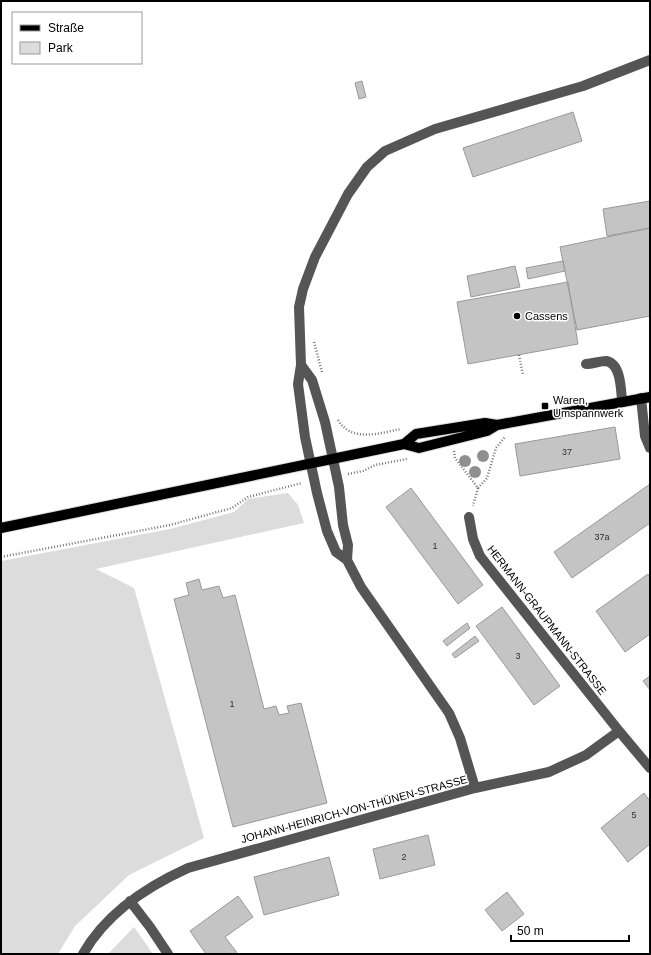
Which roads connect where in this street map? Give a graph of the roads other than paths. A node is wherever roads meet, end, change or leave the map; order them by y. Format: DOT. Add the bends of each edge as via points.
graph roads {
  1 [pos="650,60"];
  2 [pos="586,364"];
  3 [pos="301,365"];
  4 [pos="646,397"];
  5 [pos="622,401"];
  6 [pos="650,448"];
  7 [pos="333,458"];
  8 [pos="308,463"];
  9 [pos="469,517"];
  10 [pos="1,528"];
  11 [pos="347,560"];
  12 [pos="619,731"];
  13 [pos="650,768"];
  14 [pos="475,788"];
  15 [pos="130,901"];
  16 [pos="83,954"];
  17 [pos="168,954"];
  1 -- 3 [label="street" via="583,86 435,129 397,145 374,160 348,194 315,257 299,307"];
  2 -- 5 [label="street" via="606,361 614,366 619,377"];
  3 -- 7 [label="street" via="312,380"];
  3 -- 8 [label="street, JOHANN-HEINRICH-VON-THÜNEN-STRASSE" via="298,384"];
  4 -- 5 [label="main road"];
  4 -- 6 [label="street" via="645,436"];
  5 -- 7 [label="main road" via="497,425 487,431 419,448 404,444"];
  7 -- 8 [label="main road"];
  7 -- 11 [label="street" via="348,545"];
  8 -- 10 [label="main road"];
  8 -- 11 [label="street, JOHANN-HEINRICH-VON-THÜNEN-STRASSE" via="327,530 336,552"];
  9 -- 12 [label="street, HERMANN-GRAUPMANN-STRASSE" via="473,540 480,556"];
  11 -- 14 [label="street, JOHANN-HEINRICH-VON-THÜNEN-STRASSE" via="372,603 449,713 460,738"];
  12 -- 13 [label="street, HERMANN-GRAUPMANN-STRASSE"];
  12 -- 14 [label="street" via="586,755 549,772"];
  14 -- 15 [label="street, JOHANN-HEINRICH-VON-THÜNEN-STRASSE" via="188,868 157,882"];
  15 -- 16 [label="street, JOHANN-HEINRICH-VON-THÜNEN-STRASSE" via="104,925"];
  15 -- 17 [label="street"];
}
